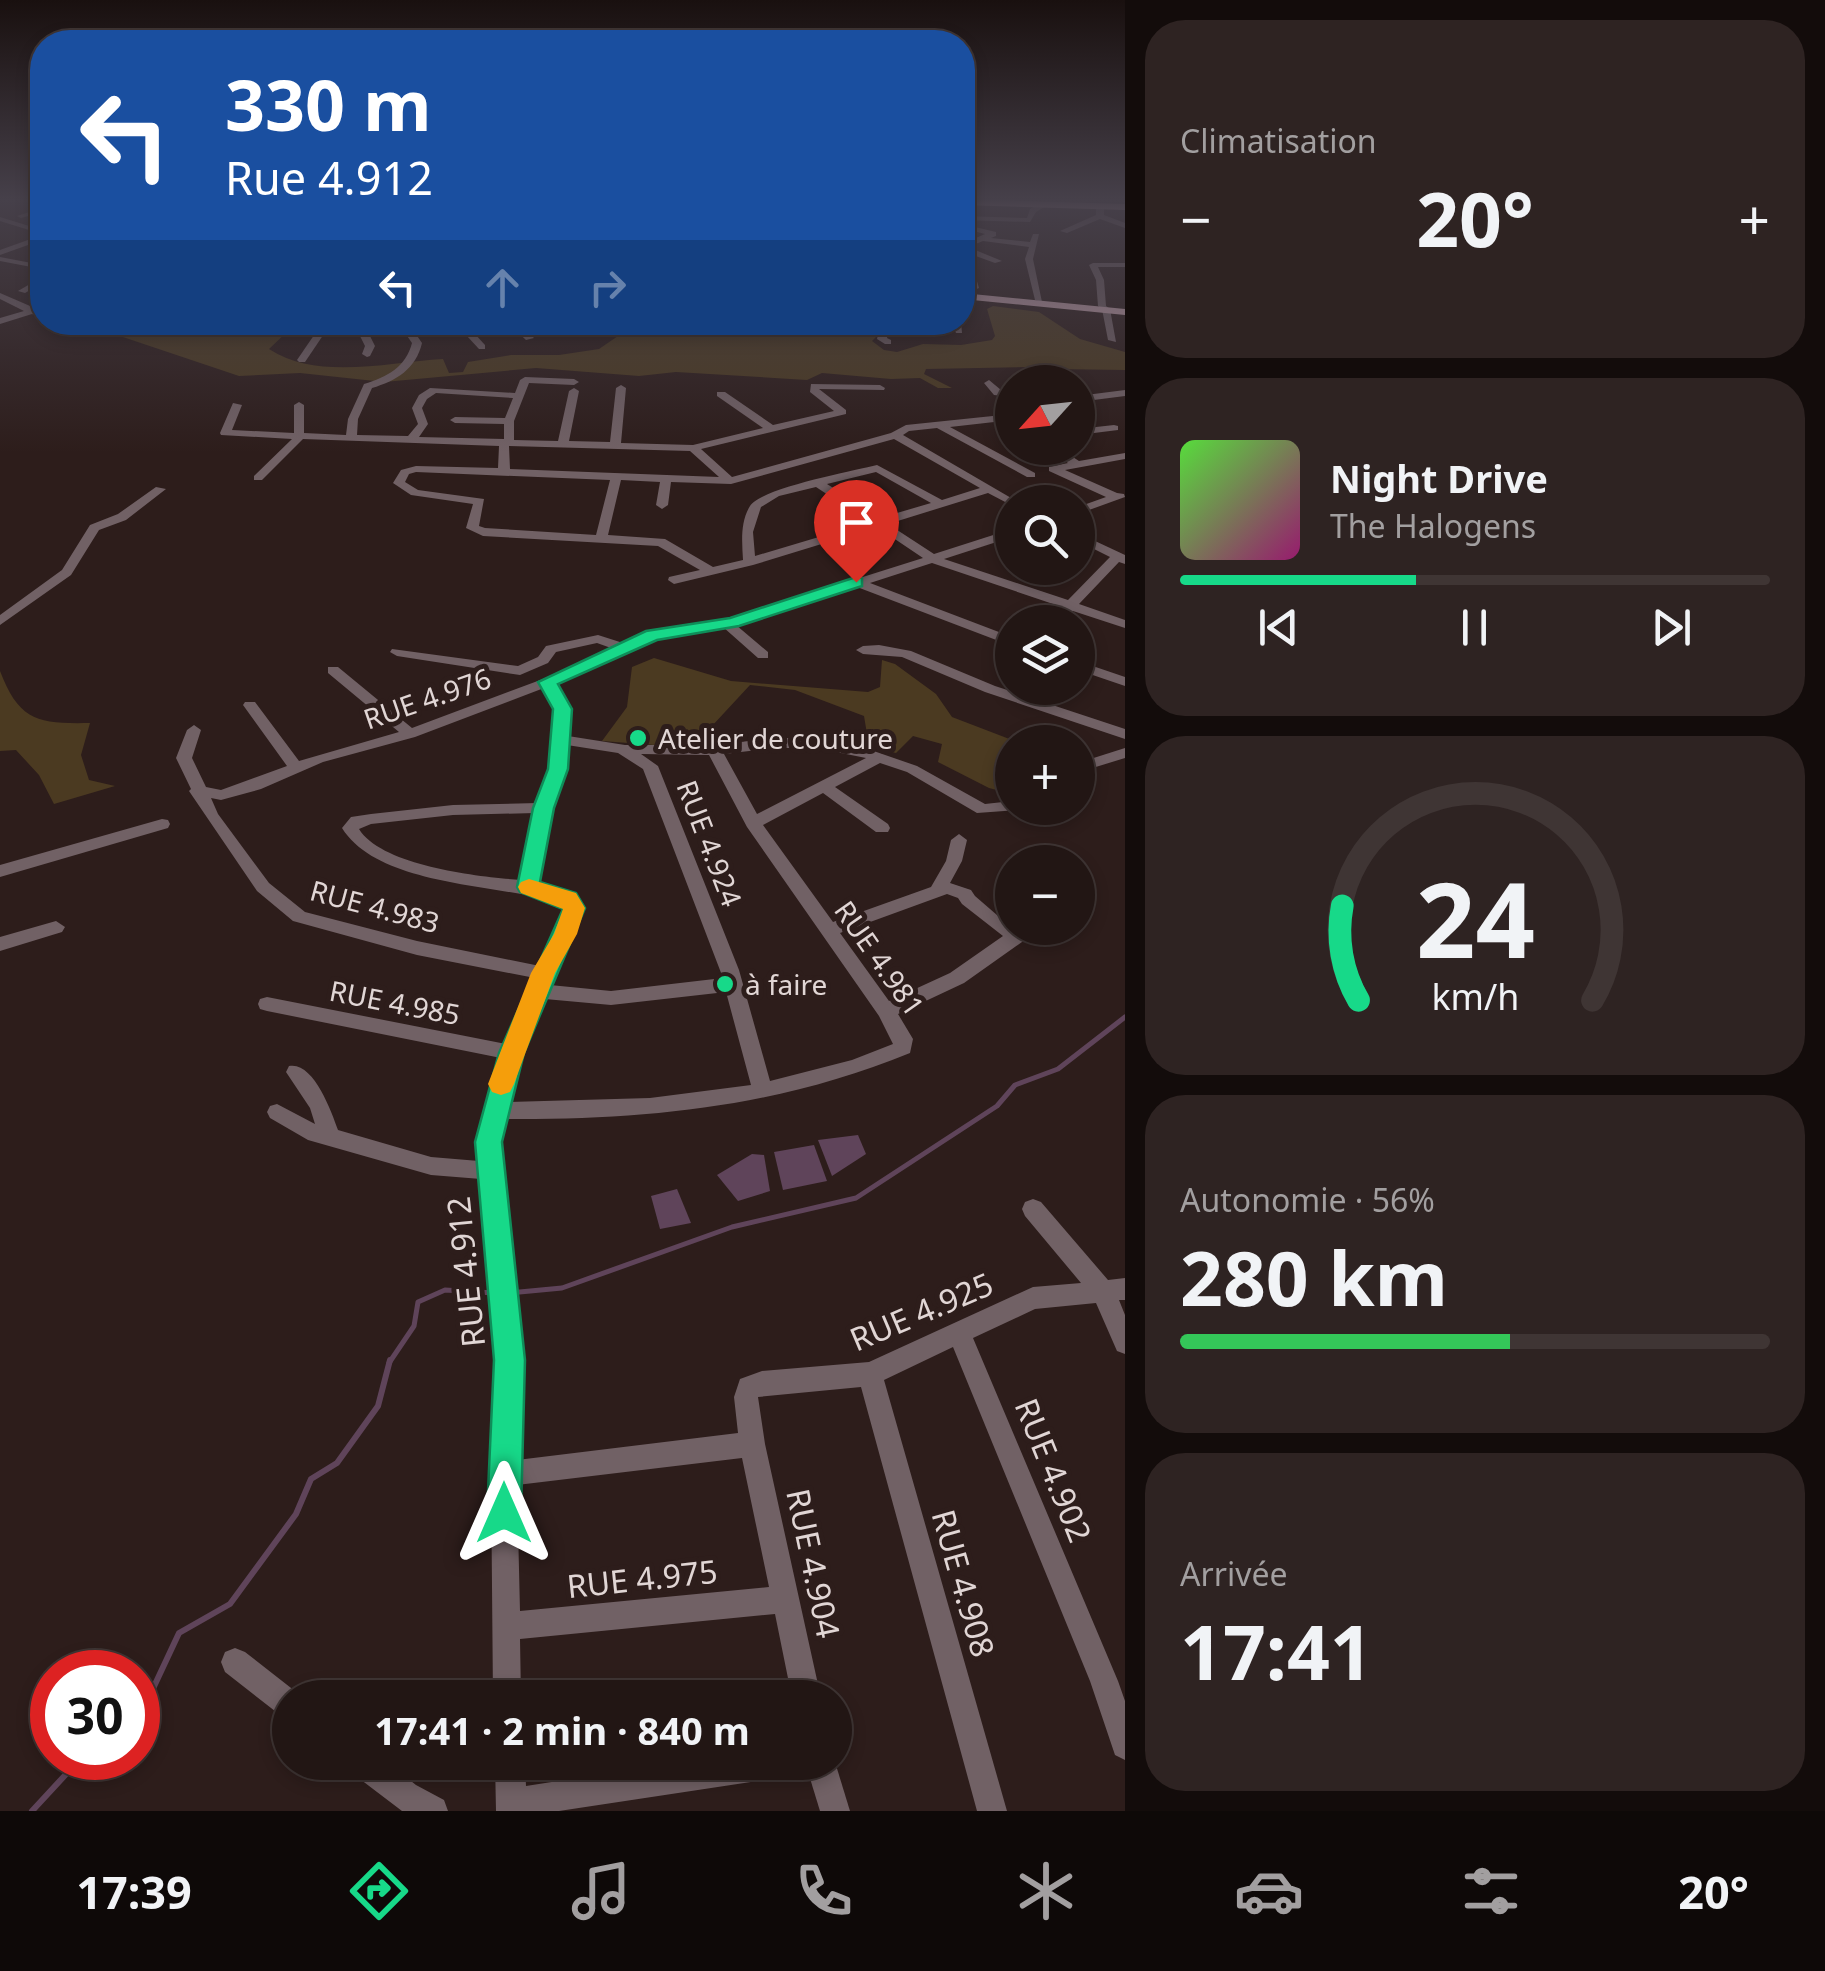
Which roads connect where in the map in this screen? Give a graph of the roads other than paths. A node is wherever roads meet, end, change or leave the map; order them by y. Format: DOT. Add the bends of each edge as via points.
graph roads {
  1 [pos="1035,284"];
  2 [pos="1101,284"];
  3 [pos="30,287"];
  4 [pos="22,291"];
  5 [pos="975,295"];
  6 [pos="975,295"];
  7 [pos="0,296"];
  8 [pos="1039,300"];
  9 [pos="1104,308"];
  10 [pos="30,310"];
  11 [pos="1125,310"];
  12 [pos="30,317"];
  13 [pos="3,325"];
  14 [pos="319,335"];
  15 [pos="364,335"];
  16 [pos="411,335"];
  17 [pos="471,335"];
  18 [pos="526,335"];
  19 [pos="883,335"];
  20 [pos="529,338"];
  21 [pos="1113,340"];
  22 [pos="888,342"];
  23 [pos="482,346"];
  24 [pos="367,354"];
  25 [pos="302,360"];
  26 [pos="990,383"];
  27 [pos="621,388"];
  28 [pos="880,388"];
  29 [pos="995,389"];
  30 [pos="1125,393"];
  31 [pos="721,394"];
  32 [pos="521,396"];
  33 [pos="1095,397"];
  34 [pos="238,405"];
  35 [pos="299,405"];
  36 [pos="983,405"];
  37 [pos="455,420"];
  38 [pos="509,421"];
  39 [pos="994,421"];
  40 [pos="938,424"];
  41 [pos="1114,428"];
  42 [pos="773,430"];
  43 [pos="1095,430"];
  44 [pos="895,435"];
  45 [pos="299,438"];
  46 [pos="351,438"];
  47 [pos="414,440"];
  48 [pos="507,442"];
  49 [pos="563,444"];
  50 [pos="613,446"];
  51 [pos="693,448"];
  52 [pos="1125,456"];
  53 [pos="410,460"];
  54 [pos="1095,460"];
  55 [pos="1068,465"];
  56 [pos="504,472"];
  57 [pos="1031,475"];
  58 [pos="613,476"];
  59 [pos="258,478"];
  60 [pos="666,478"];
  61 [pos="731,481"];
  62 [pos="818,483"];
  63 [pos="989,488"];
  64 [pos="160,489"];
  65 [pos="995,492"];
  66 [pos="1120,496"];
  67 [pos="939,503"];
  68 [pos="1095,504"];
  69 [pos="662,505"];
  70 [pos="876,522"];
  71 [pos="602,536"];
  72 [pos="995,539"];
  73 [pos="1095,545"];
  74 [pos="1121,558"];
  75 [pos="933,559"];
  76 [pos="748,562"];
  77 [pos="711,571"];
  78 [pos="674,580"];
  79 [pos="856,582"];
  80 [pos="1067,605"];
  81 [pos="1071,605"];
  82 [pos="1095,614"];
  83 [pos="0,621"];
  84 [pos="727,624"];
  85 [pos="1125,624"];
  86 [pos="995,635"];
  87 [pos="626,649"];
  88 [pos="863,650"];
  89 [pos="397,652"];
  90 [pos="763,655"];
  91 [pos="333,670"];
  92 [pos="1095,671"];
  93 [pos="548,682"];
  94 [pos="1125,682"];
  95 [pos="250,705"];
  96 [pos="194,730"];
  97 [pos="410,734"];
  98 [pos="1125,734"];
  99 [pos="560,739"];
  100 [pos="622,749"];
  101 [pos="714,750"];
  102 [pos="1125,753"];
  103 [pos="876,759"];
  104 [pos="1095,762"];
  105 [pos="296,769"];
  106 [pos="826,788"];
  107 [pos="198,791"];
  108 [pos="544,808"];
  109 [pos="995,808"];
  110 [pos="752,822"];
  111 [pos="162,824"];
  112 [pos="882,828"];
  113 [pos="959,840"];
  114 [pos="0,870"];
  115 [pos="528,887"];
  116 [pos="938,890"];
  117 [pos="995,916"];
  118 [pos="56,927"];
  119 [pos="827,931"];
  120 [pos="0,944"];
  121 [pos="1003,945"];
  122 [pos="540,982"];
  123 [pos="734,984"];
  124 [pos="267,1004"];
  125 [pos="886,1010"];
  126 [pos="512,1053"];
  127 [pos="296,1072"];
  128 [pos="762,1090"];
  129 [pos="495,1110"];
  130 [pos="277,1112"];
  131 [pos="330,1136"];
  132 [pos="489,1171"];
  133 [pos="1033,1209"];
  134 [pos="1115,1291"];
  135 [pos="960,1334"];
  136 [pos="1125,1343"];
  137 [pos="870,1374"];
  138 [pos="752,1444"];
  139 [pos="504,1474"];
  140 [pos="788,1599"];
  141 [pos="504,1628"];
  142 [pos="234,1662"];
  143 [pos="506,1680"];
  144 [pos="804,1680"];
  145 [pos="272,1691"];
  146 [pos="1125,1745"];
  147 [pos="385,1780"];
  148 [pos="510,1780"];
  149 [pos="675,1780"];
  150 [pos="826,1780"];
  151 [pos="511,1807"];
  152 [pos="433,1811"];
  153 [pos="836,1811"];
  154 [pos="992,1811"];
  1 -- 8 [label="street"];
  2 -- 9 [label="street"];
  3 -- 4 [label="street"];
  5 -- 8 [label="main road"];
  6 -- 9 [label="main road"];
  7 -- 10 [label="street"];
  8 -- 9 [label="main road"];
  9 -- 11 [label="main road"];
  9 -- 21 [label="street"];
  12 -- 13 [label="street"];
  14 -- 25 [label="street"];
  15 -- 24 [label="street"];
  16 -- 46 [label="street" via="416,353 392,378 368,386"];
  17 -- 23 [label="street"];
  18 -- 20 [label="street"];
  19 -- 22 [label="street"];
  26 -- 29 [label="street"];
  27 -- 50 [label="street"];
  28 -- 42 [label="street" via="815,386 842,412"];
  30 -- 33 [label="street"];
  31 -- 42 [label="street"];
  32 -- 38 [label="street"];
  32 -- 47 [label="street" via="434,390 416,408 423,424"];
  32 -- 49 [label="street" via="532,378 574,387"];
  34 -- 45 [label="street" via="224,433"];
  35 -- 45 [label="street"];
  36 -- 39 [label="street"];
  37 -- 38 [label="street"];
  38 -- 48 [label="street"];
  39 -- 40 [label="street"];
  40 -- 44 [label="street"];
  40 -- 57 [label="street"];
  41 -- 43 [label="street"];
  42 -- 51 [label="street"];
  44 -- 61 [label="street"];
  44 -- 63 [label="street"];
  45 -- 46 [label="street"];
  45 -- 59 [label="street"];
  46 -- 47 [label="street"];
  47 -- 48 [label="street"];
  47 -- 53 [label="street"];
  48 -- 49 [label="street"];
  48 -- 56 [label="street"];
  49 -- 50 [label="street"];
  50 -- 51 [label="street"];
  50 -- 58 [label="street"];
  51 -- 61 [label="street"];
  52 -- 54 [label="street"];
  55 -- 66 [label="street" via="1052,470"];
  56 -- 58 [label="street"];
  56 -- 71 [label="street" via="416,470 405,472 398,484 415,493 476,498 482,502 472,528 483,532"];
  58 -- 60 [label="street"];
  58 -- 71 [label="street"];
  60 -- 61 [label="street"];
  60 -- 69 [label="street"];
  62 -- 67 [label="street" via="880,468"];
  62 -- 70 [label="street"];
  62 -- 76 [label="street" via="758,502 747,532"];
  63 -- 65 [label="street"];
  63 -- 67 [label="street"];
  64 -- 83 [label="street" via="94,528 67,572"];
  66 -- 68 [label="street"];
  67 -- 70 [label="street"];
  70 -- 75 [label="street"];
  70 -- 76 [label="street"];
  71 -- 77 [label="street" via="662,542"];
  72 -- 75 [label="street, RUE 4.976"];
  73 -- 74 [label="street"];
  74 -- 81 [label="street"];
  75 -- 79 [label="street, RUE 4.976"];
  75 -- 80 [label="street"];
  76 -- 77 [label="street"];
  77 -- 78 [label="street"];
  79 -- 84 [label="street, RUE 4.976"];
  79 -- 86 [label="street"];
  82 -- 85 [label="street"];
  84 -- 87 [label="street, RUE 4.976" via="660,632"];
  84 -- 90 [label="street"];
  87 -- 89 [label="street" via="598,640 551,648 520,671"];
  87 -- 93 [label="street, RUE 4.976"];
  88 -- 98 [label="street" via="904,650 968,681"];
  91 -- 97 [label="street"];
  92 -- 94 [label="street"];
  93 -- 97 [label="street, RUE 4.976"];
  93 -- 99 [label="street" via="563,709"];
  95 -- 105 [label="street"];
  96 -- 107 [label="street, RUE 4.983" via="184,758"];
  97 -- 105 [label="street, RUE 4.976"];
  99 -- 100 [label="street"];
  99 -- 108 [label="street"];
  100 -- 101 [label="street"];
  100 -- 123 [label="street, RUE 4.924" via="650,766"];
  101 -- 103 [label="street" via="795,742"];
  101 -- 110 [label="street, RUE 4.981"];
  102 -- 104 [label="street"];
  103 -- 106 [label="street"];
  103 -- 109 [label="street" via="912,769 983,809"];
  105 -- 107 [label="street, RUE 4.976" via="221,795"];
  106 -- 110 [label="street"];
  106 -- 112 [label="street"];
  107 -- 122 [label="street, RUE 4.983" via="264,887 299,917"];
  108 -- 115 [label="street"];
  108 -- 115 [label="street, RUE 4.912" via="371,818 350,828 363,847 390,858"];
  110 -- 119 [label="street, RUE 4.981"];
  111 -- 114 [label="street"];
  113 -- 116 [label="street"];
  115 -- 122 [label="street, RUE 4.912" via="568,899 574,908"];
  116 -- 117 [label="street" via="965,894"];
  116 -- 119 [label="street"];
  118 -- 120 [label="street"];
  119 -- 125 [label="street, RUE 4.981"];
  121 -- 125 [label="street" via="958,978"];
  122 -- 123 [label="street, RUE 4.983" via="611,998"];
  122 -- 126 [label="street, RUE 4.912"];
  123 -- 128 [label="street, RUE 4.924"];
  124 -- 126 [label="street, RUE 4.985"];
  125 -- 128 [label="street, RUE 4.981" via="903,1048 848,1072"];
  126 -- 129 [label="street, RUE 4.912"];
  127 -- 131 [label="street"];
  128 -- 129 [label="street, RUE 4.981" via="572,1112"];
  129 -- 132 [label="street, RUE 4.912"];
  130 -- 131 [label="street"];
  131 -- 132 [label="street" via="430,1166"];
  132 -- 139 [label="street, RUE 4.912" via="510,1360"];
  133 -- 134 [label="street"];
  134 -- 135 [label="street, RUE 4.925" via="1033,1298"];
  134 -- 136 [label="street"];
  135 -- 137 [label="street, RUE 4.925"];
  135 -- 146 [label="street, RUE 4.902"];
  137 -- 138 [label="street, RUE 4.925" via="749,1388"];
  137 -- 154 [label="street, RUE 4.908"];
  138 -- 139 [label="street"];
  138 -- 140 [label="street, RUE 4.904"];
  139 -- 141 [label="street, RUE 4.912"];
  140 -- 141 [label="street, RUE 4.975"];
  140 -- 144 [label="street, RUE 4.904"];
  141 -- 143 [label="street, RUE 4.912"];
  142 -- 145 [label="street"];
  147 -- 152 [label="street"];
  148 -- 151 [label="street"];
  149 -- 151 [label="street"];
  150 -- 153 [label="street"];
}
